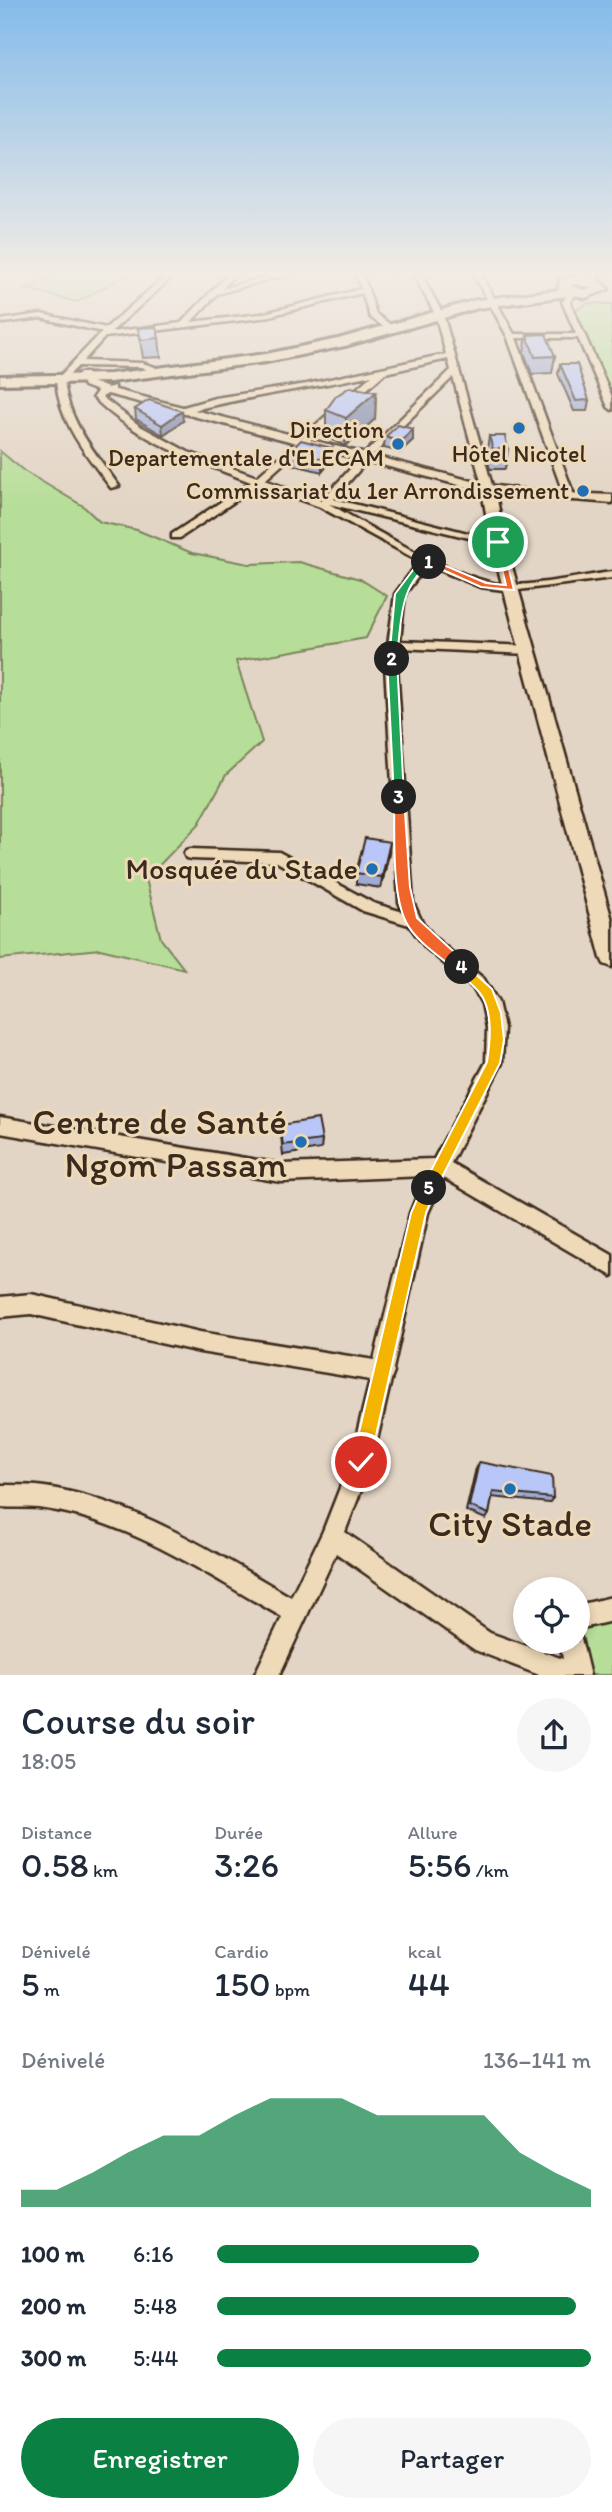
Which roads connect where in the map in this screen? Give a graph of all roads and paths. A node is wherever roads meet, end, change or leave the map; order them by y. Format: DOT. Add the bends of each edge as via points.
graph roads {
  1 [pos="95,349"];
  2 [pos="307,349"];
  3 [pos="448,349"];
  4 [pos="517,349"];
  5 [pos="585,349"];
  6 [pos="450,356"];
  7 [pos="383,370"];
  8 [pos="153,371"];
  9 [pos="453,372"];
  10 [pos="80,373"];
  11 [pos="0,378"];
  12 [pos="61,378"];
  13 [pos="107,385"];
  14 [pos="612,407"];
  15 [pos="183,410"];
  16 [pos="302,442"];
  17 [pos="363,459"];
  18 [pos="260,480"];
  19 [pos="114,486"];
  20 [pos="488,489"];
  21 [pos="570,498"];
  22 [pos="612,499"];
  23 [pos="326,502"];
  24 [pos="176,536"];
  25 [pos="498,542"];
  26 [pos="425,560"];
  27 [pos="612,575"];
  28 [pos="511,588"];
  29 [pos="394,644"];
  30 [pos="528,650"];
  31 [pos="191,854"];
  32 [pos="411,920"];
  33 [pos="612,958"];
  34 [pos="0,1125"];
  35 [pos="442,1167"];
  36 [pos="612,1266"];
  37 [pos="0,1307"];
  38 [pos="384,1372"];
  39 [pos="0,1496"];
  40 [pos="332,1536"];
  41 [pos="612,1609"];
  42 [pos="297,1613"];
  43 [pos="590,1614"];
  44 [pos="574,1654"];
  45 [pos="266,1675"];
  46 [pos="578,1675"];
  1 -- 10 [label="street"];
  2 -- 8 [label="highway"];
  3 -- 6 [label="street"];
  4 -- 21 [label="street"];
  5 -- 14 [label="street"];
  6 -- 7 [label="street"];
  6 -- 9 [label="street"];
  7 -- 15 [label="street"];
  7 -- 16 [label="street"];
  8 -- 10 [label="street" via="142,365"];
  8 -- 13 [label="highway"];
  9 -- 17 [label="street"];
  9 -- 20 [label="street"];
  10 -- 12 [label="highway"];
  10 -- 13 [label="highway"];
  11 -- 12 [label="highway"];
  12 -- 19 [label="street" via="60,397 70,423"];
  13 -- 15 [label="street"];
  13 -- 18 [label="street" via="97,397 137,428 197,459"];
  15 -- 16 [label="street"];
  16 -- 17 [label="street"];
  16 -- 18 [label="street"];
  17 -- 20 [label="street"];
  17 -- 23 [label="street"];
  18 -- 23 [label="street"];
  18 -- 24 [label="street"];
  20 -- 21 [label="street"];
  20 -- 25 [label="street"];
  21 -- 22 [label="street"];
  23 -- 25 [label="street"];
  23 -- 26 [label="street"];
  25 -- 28 [label="street"];
  26 -- 28 [label="street" via="484,585"];
  26 -- 29 [label="street" via="400,594"];
  27 -- 28 [label="street"];
  28 -- 30 [label="street"];
  29 -- 30 [label="street"];
  29 -- 32 [label="street" via="391,666 401,849"];
  30 -- 33 [label="street"];
  31 -- 32 [label="street" via="279,857 368,907"];
  32 -- 35 [label="street" via="476,979 494,1013 494,1063"];
  34 -- 35 [label="street" via="281,1173"];
  35 -- 36 [label="street"];
  35 -- 38 [label="street" via="419,1213"];
  37 -- 38 [label="street" via="31,1304 200,1342"];
  38 -- 40 [label="street" via="361,1462"];
  39 -- 42 [label="street" via="26,1495 112,1516 167,1540"];
  40 -- 42 [label="street"];
  40 -- 46 [label="street" via="483,1642"];
  41 -- 43 [label="street"];
  42 -- 45 [label="street"];
  44 -- 46 [label="street"];
}
